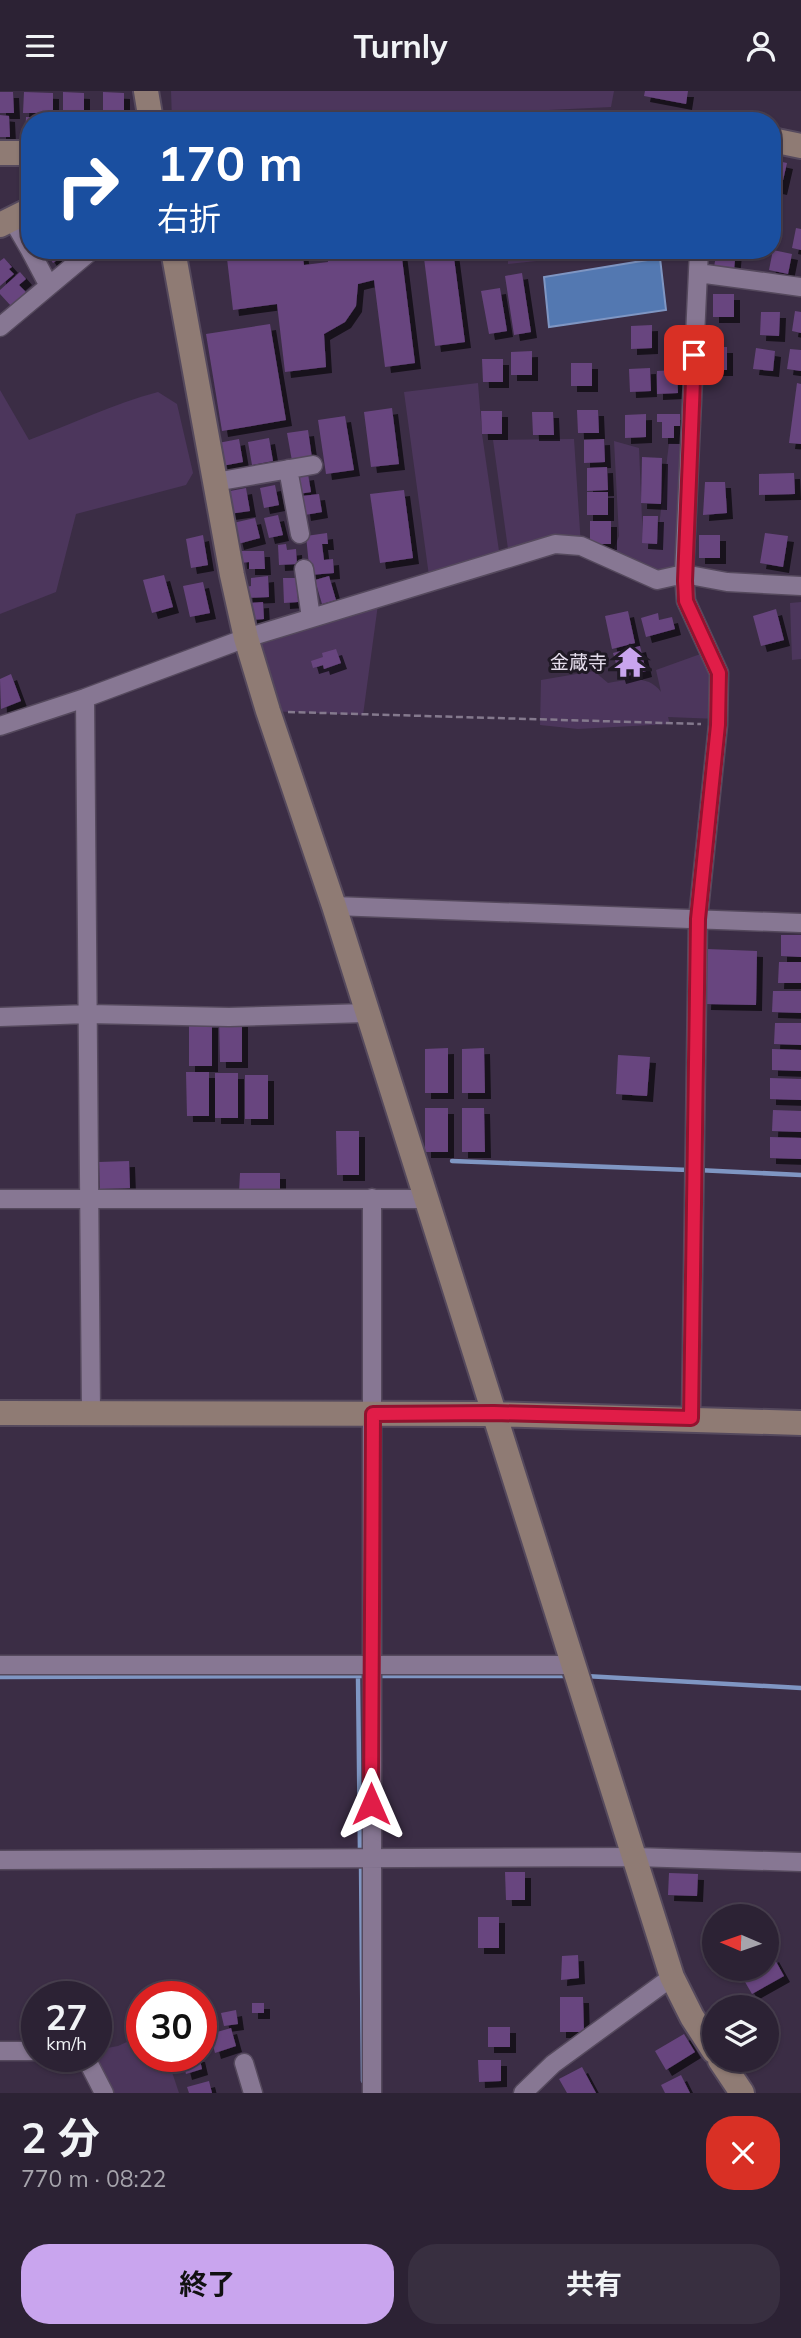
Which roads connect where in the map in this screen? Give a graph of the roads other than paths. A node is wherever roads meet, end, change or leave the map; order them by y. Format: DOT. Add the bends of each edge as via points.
graph roads {
  1 [pos="146,91"];
  2 [pos="150,112"];
  3 [pos="781,142"];
  4 [pos="801,146"];
  5 [pos="0,153"];
  6 [pos="21,153"];
  7 [pos="35,259"];
  8 [pos="81,259"];
  9 [pos="175,259"];
  10 [pos="699,259"];
  11 [pos="698,273"];
  12 [pos="49,286"];
  13 [pos="801,287"];
  14 [pos="0,327"];
  15 [pos="313,464"];
  16 [pos="288,469"];
  17 [pos="215,482"];
  18 [pos="300,534"];
  19 [pos="304,569"];
  20 [pos="684,574"];
  21 [pos="801,586"];
  22 [pos="311,618"];
  23 [pos="246,638"];
  24 [pos="85,698"];
  25 [pos="0,726"];
  26 [pos="334,906"];
  27 [pos="698,919"];
  28 [pos="801,923"];
  29 [pos="367,1013"];
  30 [pos="89,1014"];
  31 [pos="0,1017"];
  32 [pos="372,1198"];
  33 [pos="0,1199"];
  34 [pos="427,1199"];
  35 [pos="89,1200"];
  36 [pos="91,1412"];
  37 [pos="0,1413"];
  38 [pos="494,1413"];
  39 [pos="373,1414"];
  40 [pos="691,1418"];
  41 [pos="801,1423"];
  42 [pos="372,1664"];
  43 [pos="0,1665"];
  44 [pos="574,1665"];
  45 [pos="635,1857"];
  46 [pos="371,1859"];
  47 [pos="0,1860"];
  48 [pos="801,1862"];
  49 [pos="672,1977"];
  50 [pos="702,2032"];
  51 [pos="0,2051"];
  52 [pos="21,2051"];
  53 [pos="244,2063"];
  54 [pos="93,2072"];
  55 [pos="728,2072"];
  56 [pos="104,2093"];
  57 [pos="253,2093"];
  58 [pos="372,2093"];
  59 [pos="523,2093"];
  60 [pos="742,2093"];
  1 -- 2 [label="street"];
  3 -- 4 [label="street"];
  5 -- 6 [label="street"];
  7 -- 12 [label="street"];
  8 -- 12 [label="street"];
  9 -- 17 [label="street"];
  10 -- 11 [label="street"];
  11 -- 13 [label="street"];
  11 -- 20 [label="street"];
  12 -- 14 [label="street"];
  15 -- 16 [label="street"];
  16 -- 17 [label="street"];
  16 -- 18 [label="street"];
  17 -- 23 [label="street"];
  19 -- 22 [label="street"];
  20 -- 21 [label="street" via="727,582"];
  20 -- 22 [label="street" via="657,580 581,546 555,544"];
  20 -- 27 [label="street" via="686,601 719,673"];
  22 -- 23 [label="street"];
  23 -- 24 [label="street"];
  23 -- 26 [label="street"];
  24 -- 25 [label="street"];
  24 -- 30 [label="street"];
  26 -- 27 [label="street"];
  26 -- 29 [label="street"];
  27 -- 28 [label="street"];
  27 -- 40 [label="street"];
  29 -- 30 [label="street" via="229,1017"];
  29 -- 34 [label="street"];
  30 -- 31 [label="street"];
  30 -- 35 [label="street"];
  32 -- 34 [label="street"];
  32 -- 35 [label="street"];
  32 -- 39 [label="street"];
  33 -- 35 [label="street"];
  34 -- 38 [label="street"];
  35 -- 36 [label="street"];
  36 -- 37 [label="street"];
  36 -- 39 [label="street"];
  38 -- 39 [label="street"];
  38 -- 40 [label="street"];
  38 -- 44 [label="street"];
  39 -- 42 [label="street"];
  40 -- 41 [label="street"];
  42 -- 43 [label="street"];
  42 -- 44 [label="street"];
  42 -- 46 [label="street"];
  44 -- 45 [label="street"];
  45 -- 46 [label="street"];
  45 -- 48 [label="street"];
  45 -- 49 [label="street"];
  46 -- 47 [label="street"];
  46 -- 58 [label="street"];
  49 -- 50 [label="street"];
  49 -- 59 [label="street" via="553,2064"];
  51 -- 52 [label="street"];
  53 -- 57 [label="street"];
  54 -- 56 [label="street"];
  55 -- 60 [label="street"];
}
